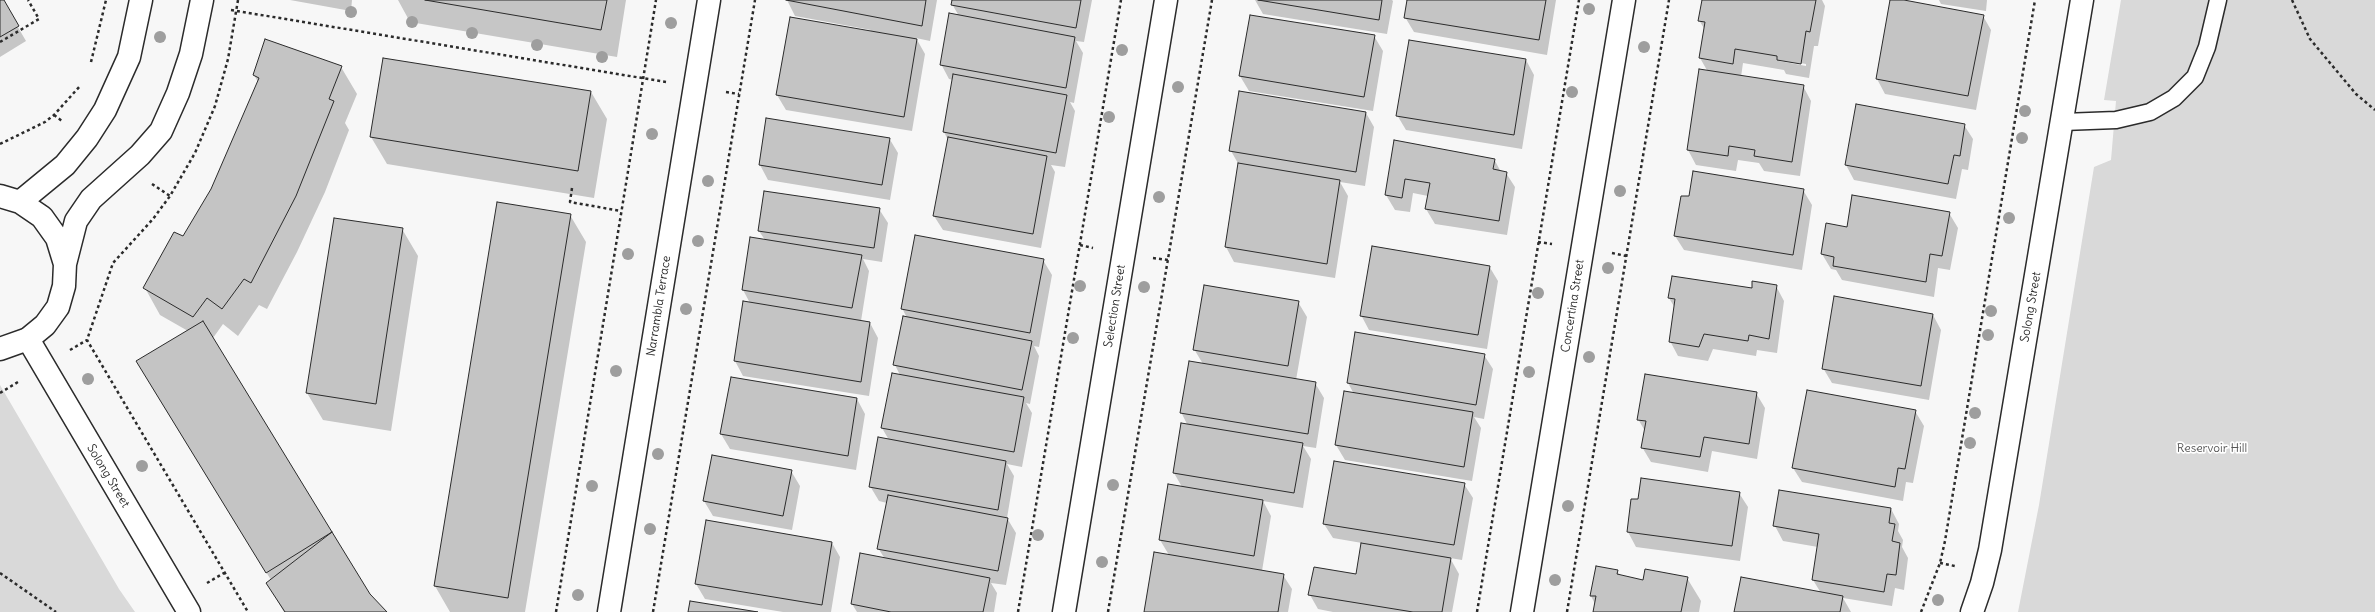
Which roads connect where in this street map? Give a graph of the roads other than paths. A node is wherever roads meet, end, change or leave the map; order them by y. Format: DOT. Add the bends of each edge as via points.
graph roads {
  1 [pos="140,0"];
  2 [pos="709,0"];
  3 [pos="1166,0"];
  4 [pos="1624,0"];
  5 [pos="2082,0"];
  6 [pos="2218,0"];
  7 [pos="201,2"];
  8 [pos="2063,122"];
  9 [pos="10,199"];
  10 [pos="65,264"];
  11 [pos="28,339"];
  12 [pos="0,349"];
  13 [pos="188,612"];
  14 [pos="609,612"];
  15 [pos="1064,612"];
  16 [pos="1522,612"];
  17 [pos="1972,612"];
  1 -- 9 [label="street" via="129,57 105,110 87,138 65,165"];
  2 -- 14 [label="street, Narrambla Terrace"];
  3 -- 15 [label="street, Selection Street"];
  4 -- 16 [label="street, Concertina Street"];
  5 -- 8 [label="street, Solong Street"];
  6 -- 8 [label="lane" via="2207,47 2195,77 2174,98 2150,112 2116,120"];
  7 -- 10 [label="street" via="191,54 178,93 161,131 140,155 91,199 76,221"];
  8 -- 17 [label="street, Solong Street" via="1990,550"];
  9 -- 10 [label="street" via="42,217 57,238"];
  10 -- 11 [label="street" via="64,286 58,307 45,325"];
  11 -- 12 [label="street"];
  11 -- 13 [label="street, Solong Street"];
}
